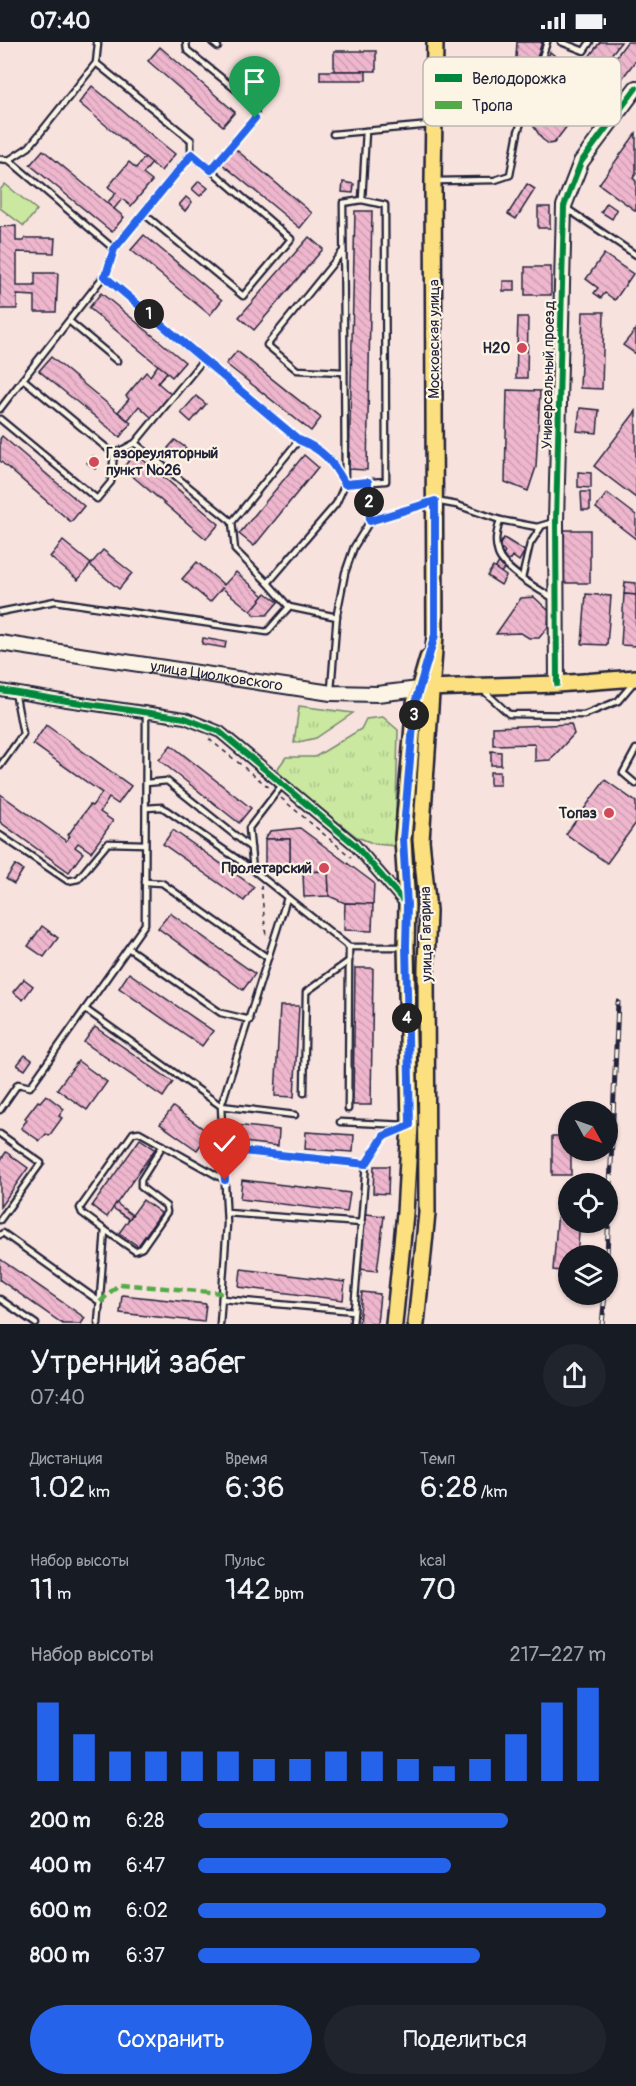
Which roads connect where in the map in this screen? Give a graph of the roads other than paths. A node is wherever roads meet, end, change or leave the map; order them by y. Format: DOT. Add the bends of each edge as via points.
graph roads {
  1 [pos="96,42"];
  2 [pos="186,42"];
  3 [pos="212,42"];
  4 [pos="435,42"];
  5 [pos="547,42"];
  6 [pos="561,42"];
  7 [pos="590,42"];
  8 [pos="218,47"];
  9 [pos="435,57"];
  10 [pos="542,57"];
  11 [pos="96,63"];
  12 [pos="636,88"];
  13 [pos="621,108"];
  14 [pos="423,126"];
  15 [pos="434,126"];
  16 [pos="520,126"];
  17 [pos="608,126"];
  18 [pos="366,131"];
  19 [pos="333,134"];
  20 [pos="192,154"];
  21 [pos="0,159"];
  22 [pos="9,160"];
  23 [pos="211,170"];
  24 [pos="433,181"];
  25 [pos="362,200"];
  26 [pos="564,206"];
  27 [pos="143,213"];
  28 [pos="114,249"];
  29 [pos="344,251"];
  30 [pos="636,255"];
  31 [pos="104,276"];
  32 [pos="69,321"];
  33 [pos="203,360"];
  34 [pos="117,361"];
  35 [pos="344,372"];
  36 [pos="22,379"];
  37 [pos="0,409"];
  38 [pos="0,419"];
  39 [pos="299,440"];
  40 [pos="135,443"];
  41 [pos="114,454"];
  42 [pos="368,482"];
  43 [pos="345,484"];
  44 [pos="435,501"];
  45 [pos="500,520"];
  46 [pos="370,521"];
  47 [pos="556,521"];
  48 [pos="232,522"];
  49 [pos="541,527"];
  50 [pos="522,578"];
  51 [pos="268,583"];
  52 [pos="556,600"];
  53 [pos="288,607"];
  54 [pos="0,612"];
  55 [pos="337,617"];
  56 [pos="0,643"];
  57 [pos="636,679"];
  58 [pos="557,684"];
  59 [pos="479,686"];
  60 [pos="426,688"];
  61 [pos="0,690"];
  62 [pos="15,692"];
  63 [pos="331,693"];
  64 [pos="146,712"];
  65 [pos="636,749"];
  66 [pos="0,766"];
  67 [pos="146,783"];
  68 [pos="636,784"];
  69 [pos="282,785"];
  70 [pos="146,808"];
  71 [pos="0,835"];
  72 [pos="145,844"];
  73 [pos="251,848"];
  74 [pos="253,870"];
  75 [pos="145,882"];
  76 [pos="287,898"];
  77 [pos="407,905"];
  78 [pos="406,946"];
  79 [pos="349,947"];
  80 [pos="129,948"];
  81 [pos="268,958"];
  82 [pos="349,962"];
  83 [pos="85,1009"];
  84 [pos="249,1020"];
  85 [pos="304,1093"];
  86 [pos="221,1106"];
  87 [pos="348,1109"];
  88 [pos="0,1110"];
  89 [pos="295,1115"];
  90 [pos="340,1122"];
  91 [pos="410,1125"];
  92 [pos="0,1134"];
  93 [pos="164,1145"];
  94 [pos="223,1149"];
  95 [pos="366,1164"];
  96 [pos="225,1180"];
  97 [pos="227,1213"];
  98 [pos="0,1220"];
  99 [pos="362,1222"];
  100 [pos="105,1230"];
  101 [pos="0,1235"];
  102 [pos="0,1299"];
  103 [pos="222,1299"];
  104 [pos="100,1302"];
  105 [pos="354,1311"];
  106 [pos="36,1324"];
  107 [pos="98,1324"];
  108 [pos="220,1324"];
  109 [pos="353,1324"];
  110 [pos="394,1324"];
  111 [pos="416,1324"];
  1 -- 11 [label="lane"];
  2 -- 23 [label="lane" via="187,50 256,106 255,118"];
  3 -- 8 [label="lane"];
  4 -- 9 [label="main road, Московская улица"];
  5 -- 10 [label="lane"];
  6 -- 7 [label="lane" via="584,51"];
  11 -- 20 [label="lane" via="191,140"];
  11 -- 22 [label="lane" via="29,147"];
  12 -- 13 [label="street, Универсальный проезд"];
  14 -- 18 [label="lane"];
  15 -- 24 [label="main road, Московская улица"];
  16 -- 24 [label="lane" via="510,176 495,180"];
  17 -- 26 [label="street, Универсальный проезд" via="581,162"];
  18 -- 19 [label="lane"];
  18 -- 25 [label="lane"];
  20 -- 23 [label="lane"];
  20 -- 27 [label="lane"];
  21 -- 22 [label="lane"];
  22 -- 28 [label="lane"];
  23 -- 27 [label="lane" via="291,239 243,296"];
  24 -- 44 [label="main road, Московская улица"];
  25 -- 29 [label="lane" via="343,203"];
  25 -- 42 [label="lane" via="385,205 386,481"];
  26 -- 30 [label="lane"];
  26 -- 47 [label="street, Универсальный проезд"];
  27 -- 28 [label="lane"];
  28 -- 31 [label="lane"];
  29 -- 35 [label="lane"];
  29 -- 35 [label="lane" via="267,345 297,370"];
  31 -- 32 [label="lane"];
  31 -- 33 [label="lane"];
  32 -- 34 [label="lane"];
  32 -- 36 [label="lane"];
  33 -- 39 [label="lane"];
  33 -- 40 [label="lane"];
  35 -- 43 [label="lane"];
  36 -- 37 [label="lane"];
  36 -- 41 [label="lane"];
  38 -- 41 [label="lane" via="98,499 111,482"];
  39 -- 43 [label="lane" via="333,462"];
  39 -- 48 [label="lane"];
  40 -- 41 [label="lane"];
  40 -- 48 [label="lane"];
  42 -- 43 [label="lane"];
  42 -- 46 [label="lane"];
  43 -- 51 [label="lane" via="336,504"];
  44 -- 45 [label="lane" via="457,504"];
  44 -- 46 [label="lane"];
  44 -- 60 [label="main road, Московская улица" via="435,635"];
  45 -- 49 [label="lane"];
  45 -- 50 [label="lane" via="495,540 498,556"];
  46 -- 55 [label="lane" via="354,547"];
  47 -- 49 [label="lane"];
  47 -- 52 [label="street, Универсальный проезд"];
  48 -- 51 [label="lane" via="235,550"];
  49 -- 50 [label="lane" via="530,544"];
  50 -- 52 [label="lane"];
  51 -- 53 [label="lane"];
  52 -- 58 [label="street, Универсальный проезд"];
  53 -- 54 [label="lane" via="267,632 55,601"];
  53 -- 55 [label="lane"];
  55 -- 63 [label="lane"];
  56 -- 63 [label="street, улица Циолковского"];
  57 -- 58 [label="main road"];
  57 -- 59 [label="lane" via="618,701 584,715 509,714"];
  58 -- 59 [label="main road"];
  59 -- 60 [label="main road"];
  60 -- 63 [label="street, улица Циолковского" via="377,694"];
  60 -- 77 [label="main road, улица Гагарина" via="415,703 403,839"];
  60 -- 111 [label="main road, улица Гагарина" via="421,840 428,910 427,1213"];
  61 -- 62 [label="street"];
  62 -- 64 [label="street"];
  62 -- 66 [label="lane" via="22,734"];
  64 -- 67 [label="lane"];
  64 -- 69 [label="street" via="185,718 220,732"];
  65 -- 68 [label="lane" via="623,773"];
  67 -- 70 [label="lane"];
  67 -- 73 [label="lane" via="167,781"];
  69 -- 73 [label="lane" via="249,828"];
  69 -- 77 [label="street" via="354,844"];
  70 -- 72 [label="lane"];
  70 -- 74 [label="lane" via="162,807"];
  71 -- 72 [label="lane" via="68,881 78,879 108,843"];
  72 -- 75 [label="lane"];
  73 -- 74 [label="lane"];
  74 -- 76 [label="lane"];
  75 -- 80 [label="lane" via="145,924"];
  75 -- 81 [label="lane" via="162,883"];
  76 -- 79 [label="lane"];
  76 -- 81 [label="lane"];
  77 -- 78 [label="main road, улица Гагарина"];
  78 -- 79 [label="lane"];
  78 -- 91 [label="main road, улица Гагарина"];
  79 -- 82 [label="lane"];
  80 -- 83 [label="lane"];
  80 -- 84 [label="lane" via="221,1013"];
  81 -- 84 [label="lane"];
  82 -- 85 [label="lane" via="306,992"];
  82 -- 87 [label="lane"];
  83 -- 86 [label="lane"];
  83 -- 88 [label="lane" via="30,1087 18,1084"];
  84 -- 86 [label="lane"];
  86 -- 89 [label="lane"];
  86 -- 94 [label="lane"];
  90 -- 91 [label="lane"];
  91 -- 95 [label="lane" via="384,1136"];
  91 -- 110 [label="main road, улица Гагарина"];
  92 -- 98 [label="lane" via="41,1163"];
  93 -- 96 [label="lane"];
  93 -- 100 [label="lane" via="139,1132 133,1133 80,1208"];
  93 -- 100 [label="lane" via="141,1180 141,1187 166,1206 167,1212 142,1248 135,1251"];
  94 -- 95 [label="lane"];
  94 -- 96 [label="lane"];
  95 -- 99 [label="lane"];
  96 -- 97 [label="lane"];
  97 -- 99 [label="lane"];
  97 -- 103 [label="lane"];
  99 -- 105 [label="lane"];
  100 -- 104 [label="lane"];
  101 -- 104 [label="lane" via="3,1233"];
  102 -- 106 [label="lane"];
  103 -- 105 [label="lane"];
  103 -- 108 [label="lane"];
  104 -- 107 [label="lane"];
  105 -- 109 [label="lane"];
}
